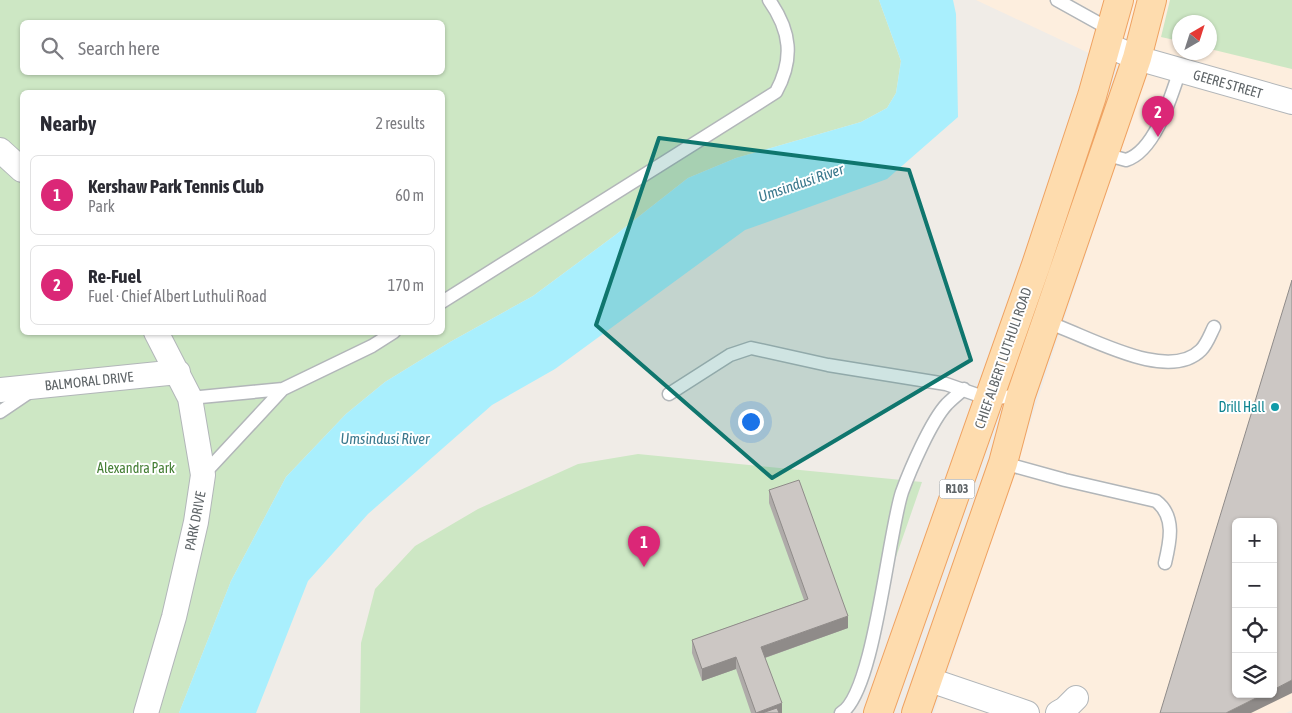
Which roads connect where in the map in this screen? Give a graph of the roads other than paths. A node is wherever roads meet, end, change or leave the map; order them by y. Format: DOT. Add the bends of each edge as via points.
graph roads {
  1 [pos="769,0"];
  2 [pos="1057,0"];
  3 [pos="1119,0"];
  4 [pos="1152,0"];
  5 [pos="1109,37"];
  6 [pos="1137,58"];
  7 [pos="1180,70"];
  8 [pos="1292,102"];
  9 [pos="0,150"];
  10 [pos="1104,154"];
  11 [pos="20,168"];
  12 [pos="445,300"];
  13 [pos="1019,314"];
  14 [pos="1048,322"];
  15 [pos="1214,327"];
  16 [pos="158,335"];
  17 [pos="389,335"];
  18 [pos="178,372"];
  19 [pos="39,386"];
  20 [pos="283,389"];
  21 [pos="964,389"];
  22 [pos="0,390"];
  23 [pos="669,394"];
  24 [pos="1021,395"];
  25 [pos="190,398"];
  26 [pos="989,399"];
  27 [pos="0,412"];
  28 [pos="1003,463"];
  29 [pos="203,475"];
  30 [pos="1165,563"];
  31 [pos="927,679"];
  32 [pos="1076,698"];
  33 [pos="146,713"];
  34 [pos="841,713"];
  35 [pos="878,713"];
  36 [pos="916,713"];
  37 [pos="1027,713"];
  38 [pos="1058,713"];
  1 -- 12 [label="lane" via="787,35 788,61 776,92"];
  2 -- 5 [label="lane"];
  3 -- 5 [label="main road, CHIEF ALBERT LUTHULI ROAD / R103"];
  4 -- 6 [label="main road, R103"];
  5 -- 6 [label="street, GEERE STREET"];
  5 -- 13 [label="main road, CHIEF ALBERT LUTHULI ROAD / R103"];
  6 -- 7 [label="street, GEERE STREET"];
  6 -- 10 [label="main road, R103"];
  7 -- 8 [label="street, GEERE STREET"];
  7 -- 10 [label="lane" via="1168,105 1147,145 1126,160"];
  9 -- 11 [label="street"];
  10 -- 14 [label="main road, R103"];
  13 -- 14 [label="lane"];
  13 -- 26 [label="main road, CHIEF ALBERT LUTHULI ROAD / R103"];
  14 -- 15 [label="lane" via="1158,363 1170,363 1200,352"];
  14 -- 24 [label="main road, R103"];
  16 -- 18 [label="street, PARK DRIVE"];
  17 -- 20 [label="lane"];
  18 -- 19 [label="street, BALMORAL DRIVE"];
  18 -- 25 [label="street, PARK DRIVE"];
  19 -- 22 [label="street, BALMORAL DRIVE"];
  19 -- 27 [label="lane"];
  20 -- 25 [label="lane"];
  20 -- 29 [label="lane"];
  21 -- 23 [label="lane" via="751,348 730,355"];
  21 -- 26 [label="lane"];
  21 -- 34 [label="lane" via="946,405 929,431 902,492 870,650 854,698"];
  24 -- 26 [label="lane"];
  24 -- 28 [label="main road, R103"];
  25 -- 29 [label="street, PARK DRIVE"];
  26 -- 35 [label="main road, CHIEF ALBERT LUTHULI ROAD / R103"];
  28 -- 30 [label="lane" via="1156,501 1169,518 1170,536"];
  28 -- 31 [label="main road, R103"];
  29 -- 33 [label="street, PARK DRIVE" via="196,522 174,617"];
  31 -- 36 [label="main road, R103"];
  31 -- 37 [label="street"];
  32 -- 38 [label="street"];
}
